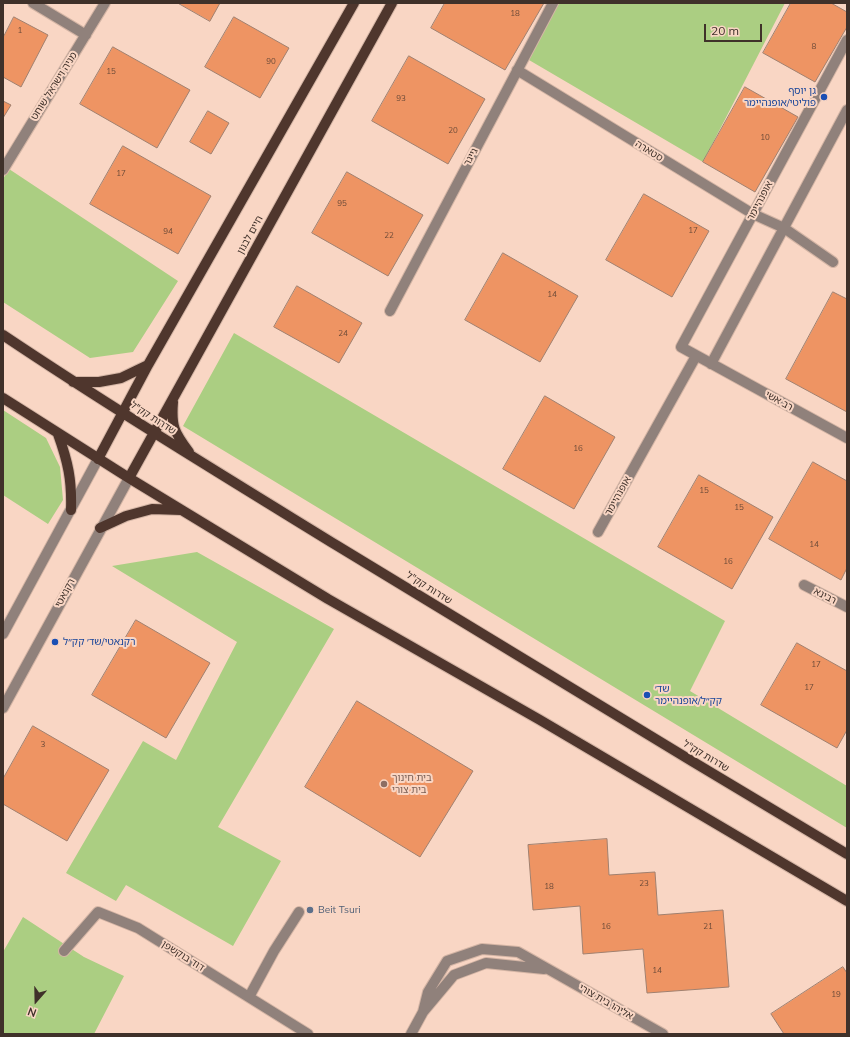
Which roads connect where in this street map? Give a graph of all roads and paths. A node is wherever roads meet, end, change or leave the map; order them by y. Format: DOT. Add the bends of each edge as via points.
graph roads {
  1 [pos="33,3"];
  2 [pos="105,3"];
  3 [pos="354,3"];
  4 [pos="392,3"];
  5 [pos="553,3"];
  6 [pos="86,35"];
  7 [pos="847,40"];
  8 [pos="517,70"];
  9 [pos="847,110"];
  10 [pos="3,170"];
  11 [pos="752,214"];
  12 [pos="784,228"];
  13 [pos="833,262"];
  14 [pos="390,311"];
  15 [pos="3,335"];
  16 [pos="696,356"];
  17 [pos="711,364"];
  18 [pos="148,365"];
  19 [pos="73,382"];
  20 [pos="3,398"];
  21 [pos="173,398"];
  22 [pos="123,412"];
  23 [pos="155,433"];
  24 [pos="58,434"];
  25 [pos="847,438"];
  26 [pos="192,456"];
  27 [pos="98,459"];
  28 [pos="129,478"];
  29 [pos="71,510"];
  30 [pos="181,510"];
  31 [pos="100,528"];
  32 [pos="598,532"];
  33 [pos="804,585"];
  34 [pos="847,607"];
  35 [pos="3,634"];
  36 [pos="3,708"];
  37 [pos="847,854"];
  38 [pos="847,901"];
  39 [pos="299,912"];
  40 [pos="64,951"];
  41 [pos="550,970"];
  42 [pos="249,997"];
  43 [pos="423,1012"];
  44 [pos="308,1034"];
  45 [pos="411,1034"];
  46 [pos="663,1034"];
  1 -- 6 [label="street"];
  2 -- 6 [label="street, מניה וישראל שוחט"];
  3 -- 18 [label="main road"];
  4 -- 21 [label="main road, חיים לבנון"];
  5 -- 8 [label="street, גייגר"];
  6 -- 10 [label="street, מניה וישראל שוחט"];
  7 -- 11 [label="street, אופנהיימר"];
  8 -- 11 [label="street, סטארה"];
  8 -- 14 [label="street, גייגר"];
  9 -- 12 [label="street"];
  11 -- 12 [label="street, סטארה"];
  11 -- 16 [label="street, אופנהיימר" via="681,347"];
  12 -- 13 [label="street, סטארה"];
  12 -- 17 [label="street"];
  15 -- 19 [label="main road, שדרות קק\"ל"];
  16 -- 17 [label="street, אופנהיימר"];
  16 -- 32 [label="street, אופנהיימר"];
  17 -- 25 [label="street, רב אשי"];
  18 -- 19 [label="main road" via="121,378 99,382"];
  18 -- 22 [label="main road"];
  19 -- 22 [label="main road, שדרות קק\"ל"];
  20 -- 24 [label="main road"];
  21 -- 23 [label="main road, חיים לבנון"];
  21 -- 26 [label="main road" via="172,421 178,437"];
  22 -- 23 [label="main road, שדרות קק\"ל"];
  22 -- 27 [label="main road"];
  23 -- 26 [label="main road, שדרות קק\"ל"];
  23 -- 28 [label="main road, חיים לבנון"];
  24 -- 27 [label="main road"];
  24 -- 29 [label="main road" via="72,485"];
  26 -- 37 [label="main road, שדרות קק\"ל" via="526,662"];
  27 -- 28 [label="main road"];
  27 -- 29 [label="street"];
  28 -- 30 [label="main road"];
  28 -- 31 [label="street, רקנאטי"];
  29 -- 35 [label="street"];
  30 -- 31 [label="main road" via="152,509 126,516"];
  30 -- 38 [label="main road" via="328,599 540,720"];
  31 -- 36 [label="street, רקנאטי"];
  33 -- 34 [label="street, רבינא"];
  39 -- 42 [label="street"];
  40 -- 42 [label="street, דוד בוקשפן" via="98,912 138,928"];
  41 -- 43 [label="street, אליהו בית צורי" via="486,963 454,975"];
  41 -- 43 [label="street, אליהו בית צורי" via="518,952 482,949 447,962 428,992"];
  41 -- 46 [label="street, אליהו בית צורי"];
  42 -- 44 [label="street, דוד בוקשפן"];
  43 -- 45 [label="street, אליהו בית צורי"];
}
